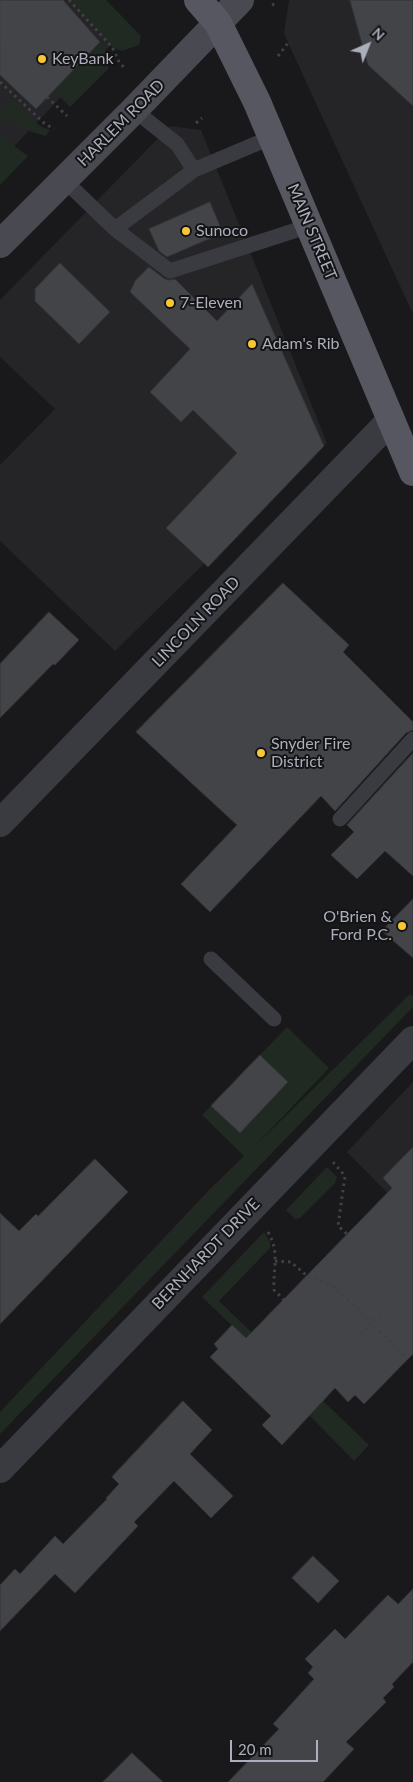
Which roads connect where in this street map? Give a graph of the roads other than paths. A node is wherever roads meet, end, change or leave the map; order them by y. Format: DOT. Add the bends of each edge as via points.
graph roads {
  1 [pos="198,0"];
  2 [pos="240,0"];
  3 [pos="218,23"];
  4 [pos="134,110"];
  5 [pos="272,137"];
  6 [pos="194,170"];
  7 [pos="64,180"];
  8 [pos="309,226"];
  9 [pos="115,228"];
  10 [pos="0,244"];
  11 [pos="391,420"];
  12 [pos="413,472"];
  13 [pos="413,739"];
  14 [pos="340,819"];
  15 [pos="0,823"];
  16 [pos="212,959"];
  17 [pos="274,1019"];
  18 [pos="413,1040"];
  19 [pos="0,1469"];
  1 -- 3 [label="main road, MAIN STREET"];
  2 -- 3 [label="main road, HARLEM ROAD"];
  3 -- 4 [label="main road, HARLEM ROAD"];
  3 -- 5 [label="main road, MAIN STREET"];
  4 -- 6 [label="lane" via="177,144"];
  4 -- 7 [label="main road, HARLEM ROAD"];
  5 -- 6 [label="lane"];
  5 -- 8 [label="main road, MAIN STREET"];
  6 -- 9 [label="lane"];
  7 -- 9 [label="lane"];
  7 -- 10 [label="main road, HARLEM ROAD"];
  8 -- 9 [label="lane" via="170,271"];
  8 -- 11 [label="main road, MAIN STREET"];
  11 -- 12 [label="main road, MAIN STREET"];
  11 -- 15 [label="street, LINCOLN ROAD"];
  13 -- 14 [label="lane"];
  16 -- 17 [label="lane"];
  18 -- 19 [label="street, BERNHARDT DRIVE"];
}
